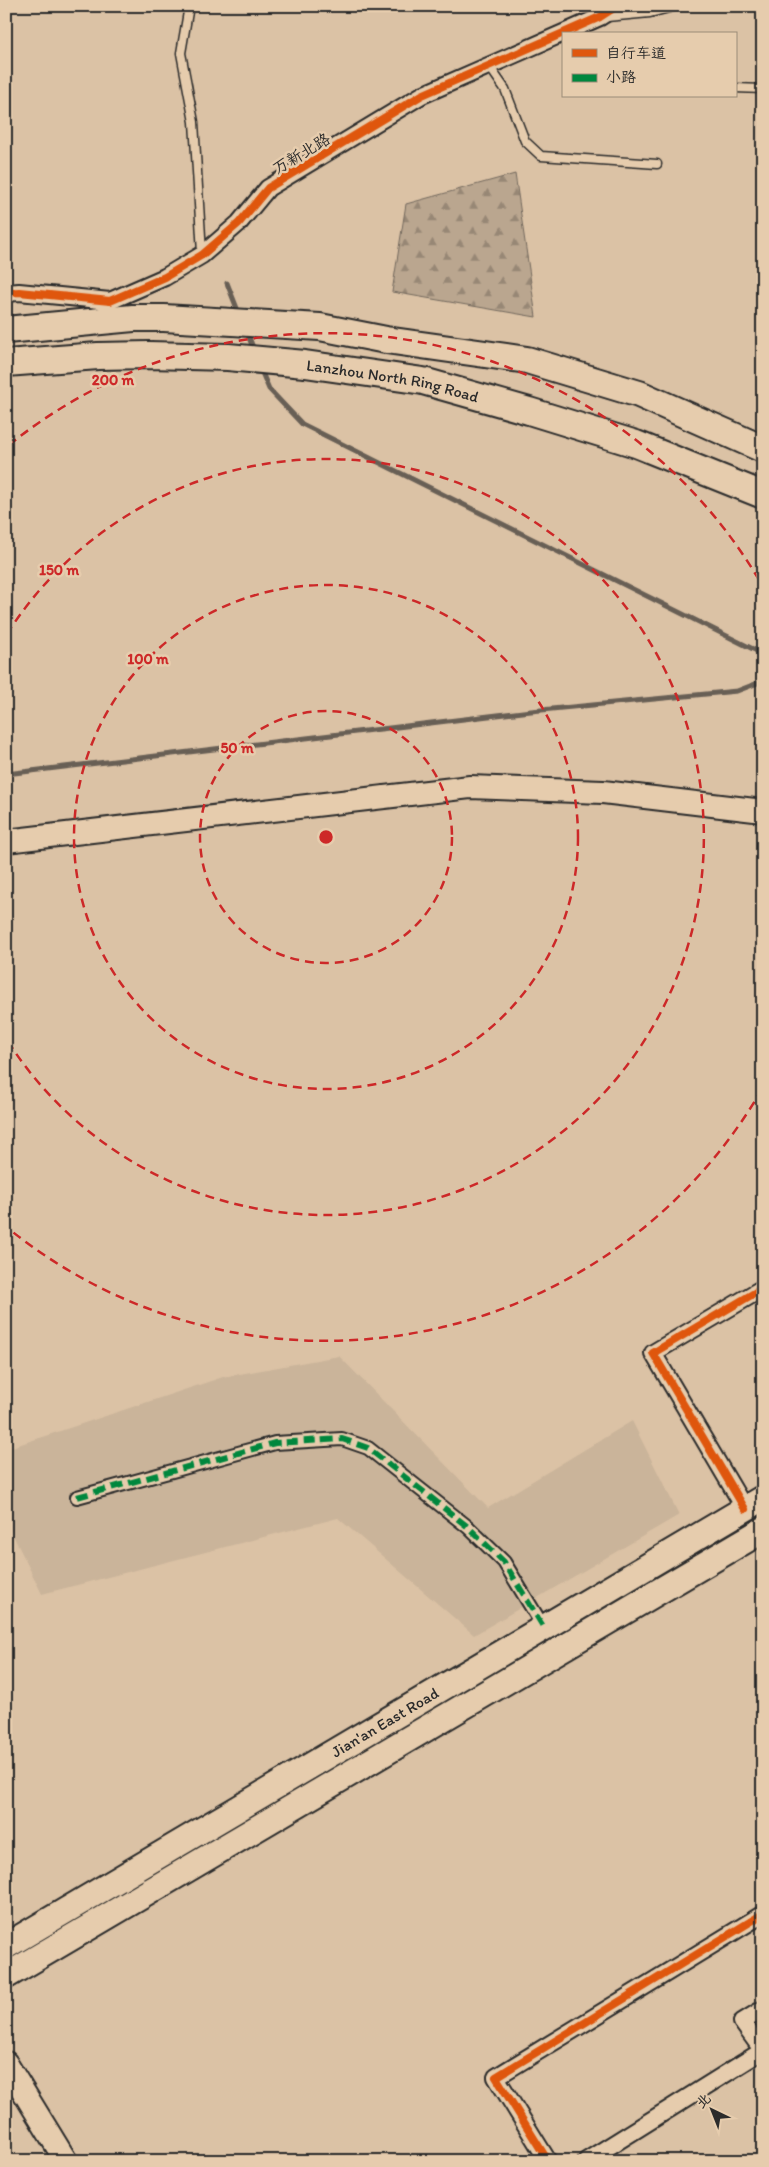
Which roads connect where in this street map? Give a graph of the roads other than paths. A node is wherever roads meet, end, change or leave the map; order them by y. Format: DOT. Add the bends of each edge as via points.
graph roads {
  1 [pos="189,6"];
  2 [pos="617,6"];
  3 [pos="677,6"];
  4 [pos="600,17"];
  5 [pos="566,32"];
  6 [pos="562,34"];
  7 [pos="489,66"];
  8 [pos="736,88"];
  9 [pos="763,89"];
  10 [pos="657,164"];
  11 [pos="202,255"];
  12 [pos="6,293"];
  13 [pos="6,330"];
  14 [pos="6,362"];
  15 [pos="763,449"];
  16 [pos="763,495"];
  17 [pos="763,811"];
  18 [pos="6,841"];
  19 [pos="763,1288"];
  20 [pos="77,1497"];
  21 [pos="754,1504"];
  22 [pos="763,1530"];
  23 [pos="544,1628"];
  24 [pos="761,1918"];
  25 [pos="6,1946"];
  26 [pos="6,1976"];
  27 [pos="763,2009"];
  28 [pos="763,2051"];
  29 [pos="6,2063"];
  30 [pos="66,2161"];
  31 [pos="548,2161"];
  32 [pos="586,2161"];
  1 -- 11 [label="lane" via="181,53 194,122"];
  2 -- 4 [label="street, 万新北路"];
  3 -- 4 [label="lane" via="650,13"];
  4 -- 5 [label="street, 万新北路"];
  6 -- 7 [label="street, 万新北路"];
  7 -- 10 [label="lane" via="505,88 525,141 541,156"];
  7 -- 11 [label="street, 万新北路" via="422,95 268,188 240,223"];
  8 -- 9 [label="lane"];
  11 -- 12 [label="street, 万新北路" via="164,277 110,301"];
  13 -- 15 [label="highway" via="149,318 320,327 527,360 639,394"];
  14 -- 16 [label="highway, Lanzhou North Ring Road" via="148,355 238,358 423,381 636,444"];
  17 -- 18 [label="main road" via="603,792 470,787"];
  19 -- 21 [label="street" via="653,1353"];
  20 -- 23 [label="street" via="275,1443 342,1440 368,1448 468,1527 504,1562"];
  21 -- 23 [label="main road, Jian'an East Road"];
  22 -- 26 [label="main road, Jian'an East Road"];
  23 -- 25 [label="main road, Jian'an East Road"];
  24 -- 31 [label="street" via="496,2077"];
  27 -- 28 [label="street" via="742,2022"];
  28 -- 32 [label="street"];
  29 -- 30 [label="main road"];
}
